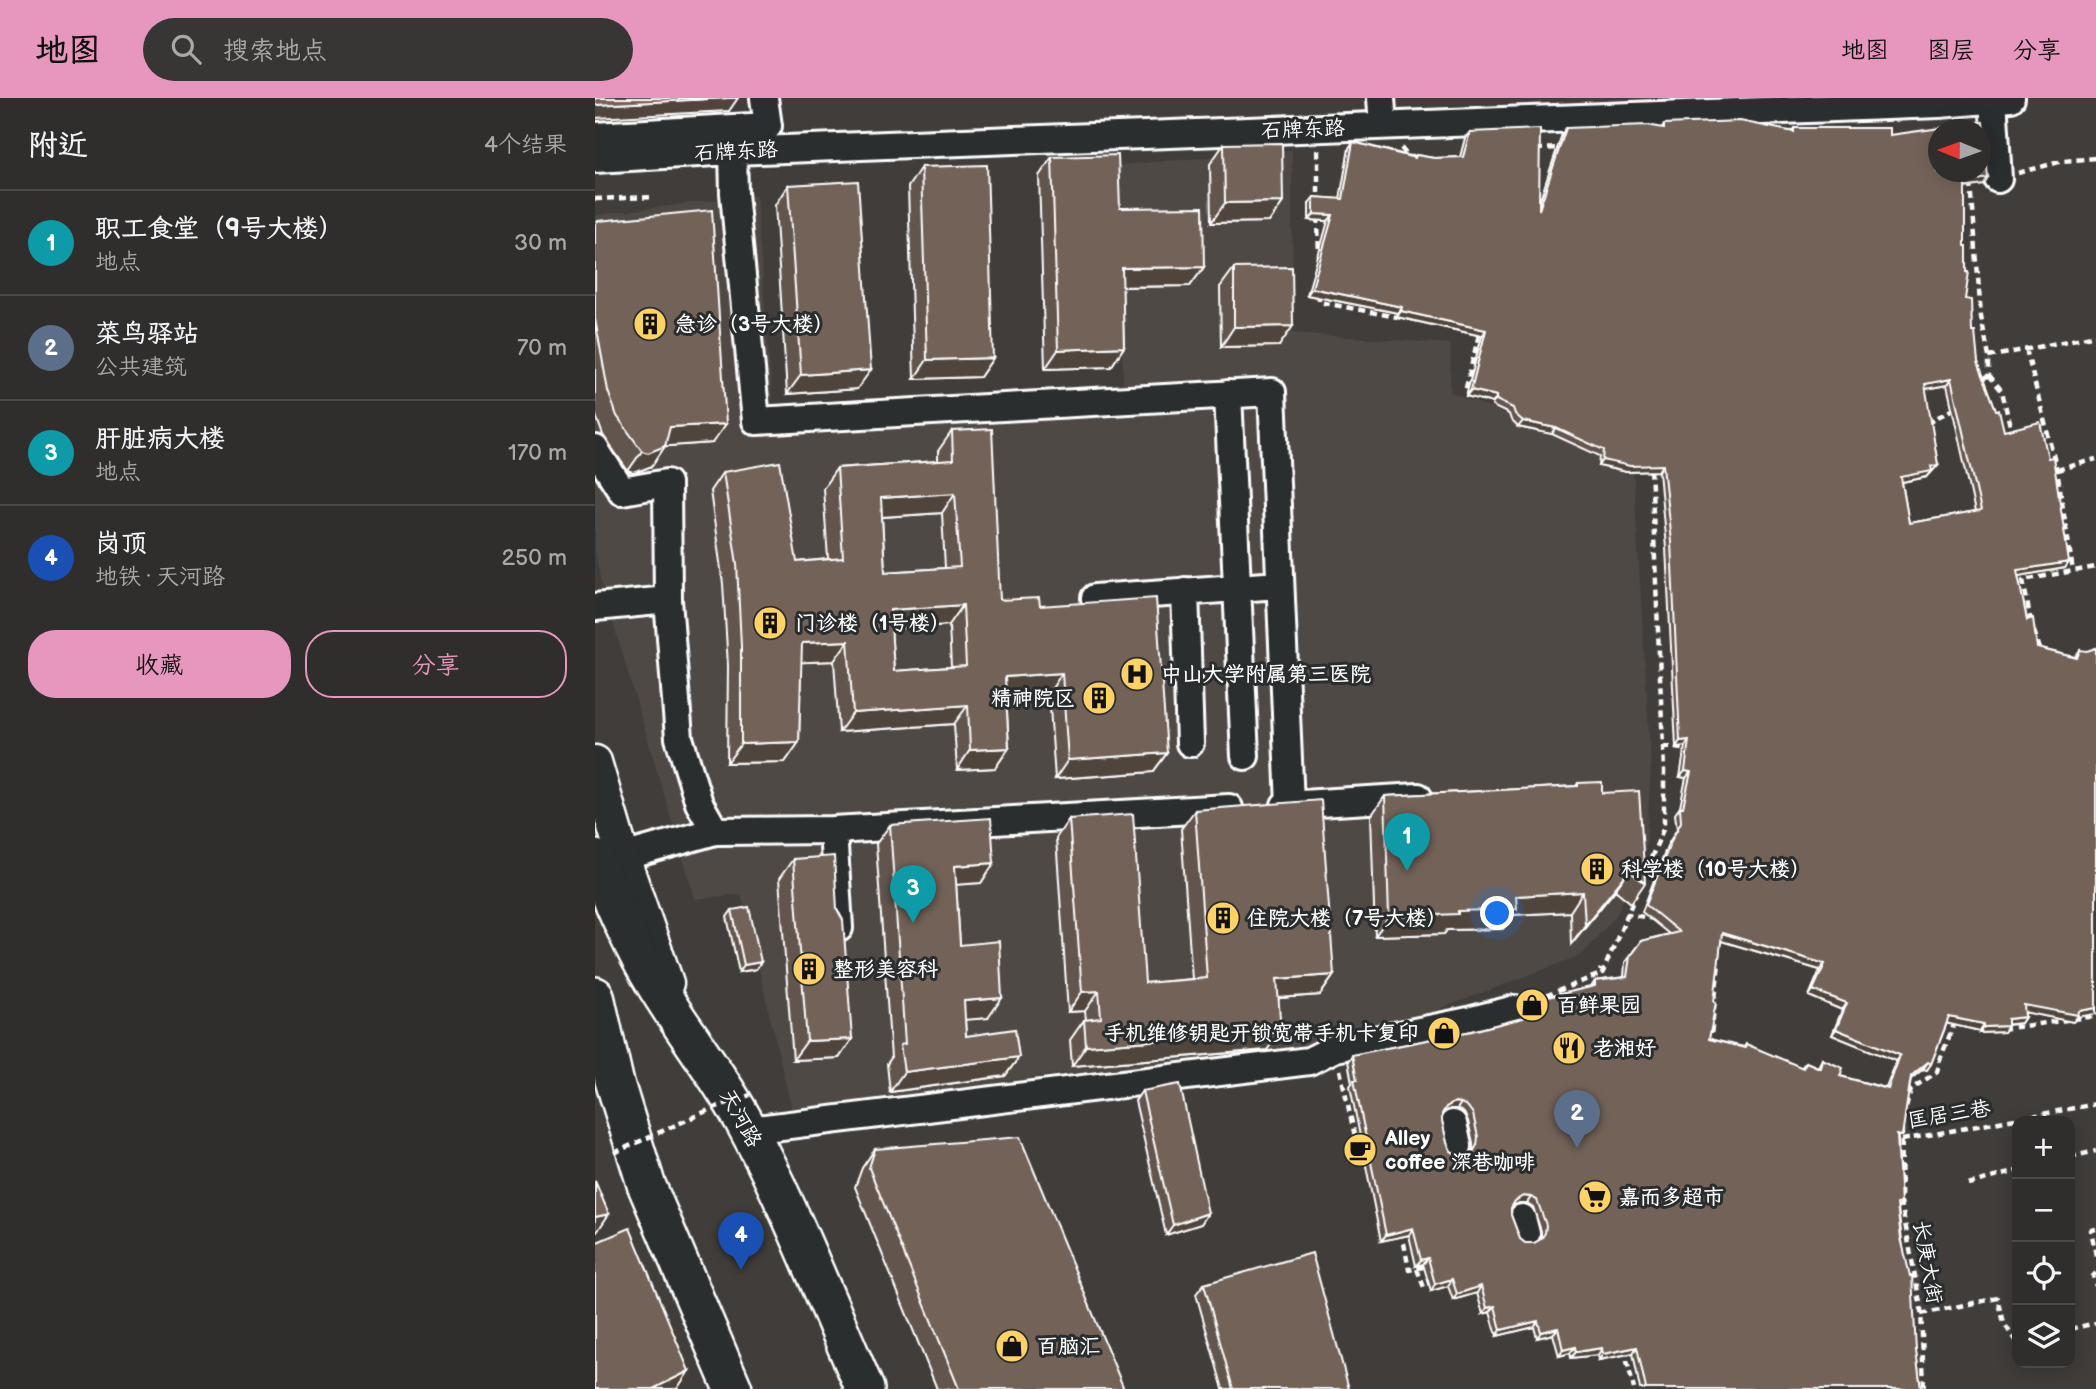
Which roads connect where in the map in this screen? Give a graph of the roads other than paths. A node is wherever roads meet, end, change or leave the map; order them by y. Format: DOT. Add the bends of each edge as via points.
graph roads {
  1 [pos="764,98"];
  2 [pos="1381,98"];
  3 [pos="2002,99"];
  4 [pos="1681,106"];
  5 [pos="1526,109"];
  6 [pos="1383,125"];
  7 [pos="595,136"];
  8 [pos="733,151"];
  9 [pos="595,159"];
  10 [pos="1998,178"];
  11 [pos="736,210"];
  12 [pos="708,213"];
  13 [pos="1228,394"];
  14 [pos="595,449"];
  15 [pos="1280,585"];
  16 [pos="1236,588"];
  17 [pos="1185,591"];
  18 [pos="1095,598"];
  19 [pos="668,600"];
  20 [pos="595,607"];
  21 [pos="1190,743"];
  22 [pos="1245,756"];
  23 [pos="595,762"];
  24 [pos="1441,796"];
  25 [pos="1290,805"];
  26 [pos="833,830"];
  27 [pos="715,831"];
  28 [pos="609,858"];
  29 [pos="839,928"];
  30 [pos="595,996"];
  31 [pos="1515,1009"];
  32 [pos="595,1032"];
  33 [pos="614,1080"];
  34 [pos="749,1112"];
  35 [pos="731,1388"];
  36 [pos="865,1389"];
  1 -- 7 [label="street" via="768,125"];
  2 -- 6 [label="street"];
  3 -- 4 [label="street, 石牌东路" via="1939,104"];
  3 -- 10 [label="street"];
  4 -- 5 [label="street, 石牌东路" via="1560,119"];
  5 -- 6 [label="street, 石牌东路"];
  6 -- 8 [label="street, 石牌东路"];
  8 -- 9 [label="street, 石牌东路"];
  8 -- 11 [label="street"];
  11 -- 12 [label="street"];
  11 -- 13 [label="street" via="756,421"];
  13 -- 15 [label="street" via="1272,392"];
  13 -- 16 [label="street"];
  14 -- 19 [label="street" via="622,491 667,483"];
  15 -- 16 [label="street"];
  15 -- 25 [label="street"];
  16 -- 17 [label="street"];
  16 -- 22 [label="street"];
  17 -- 18 [label="street"];
  17 -- 21 [label="street"];
  19 -- 20 [label="street"];
  19 -- 27 [label="street" via="679,738 699,803"];
  23 -- 28 [label="main road"];
  24 -- 25 [label="street"];
  25 -- 26 [label="street"];
  26 -- 27 [label="street"];
  26 -- 29 [label="street"];
  27 -- 28 [label="street"];
  28 -- 34 [label="highway, 天河路" via="635,951 723,1084"];
  30 -- 33 [label="highway"];
  31 -- 34 [label="street" via="1335,1048 1310,1062"];
  32 -- 33 [label="main road"];
  33 -- 35 [label="highway" via="646,1184"];
  34 -- 36 [label="highway, 天河路"];
}
